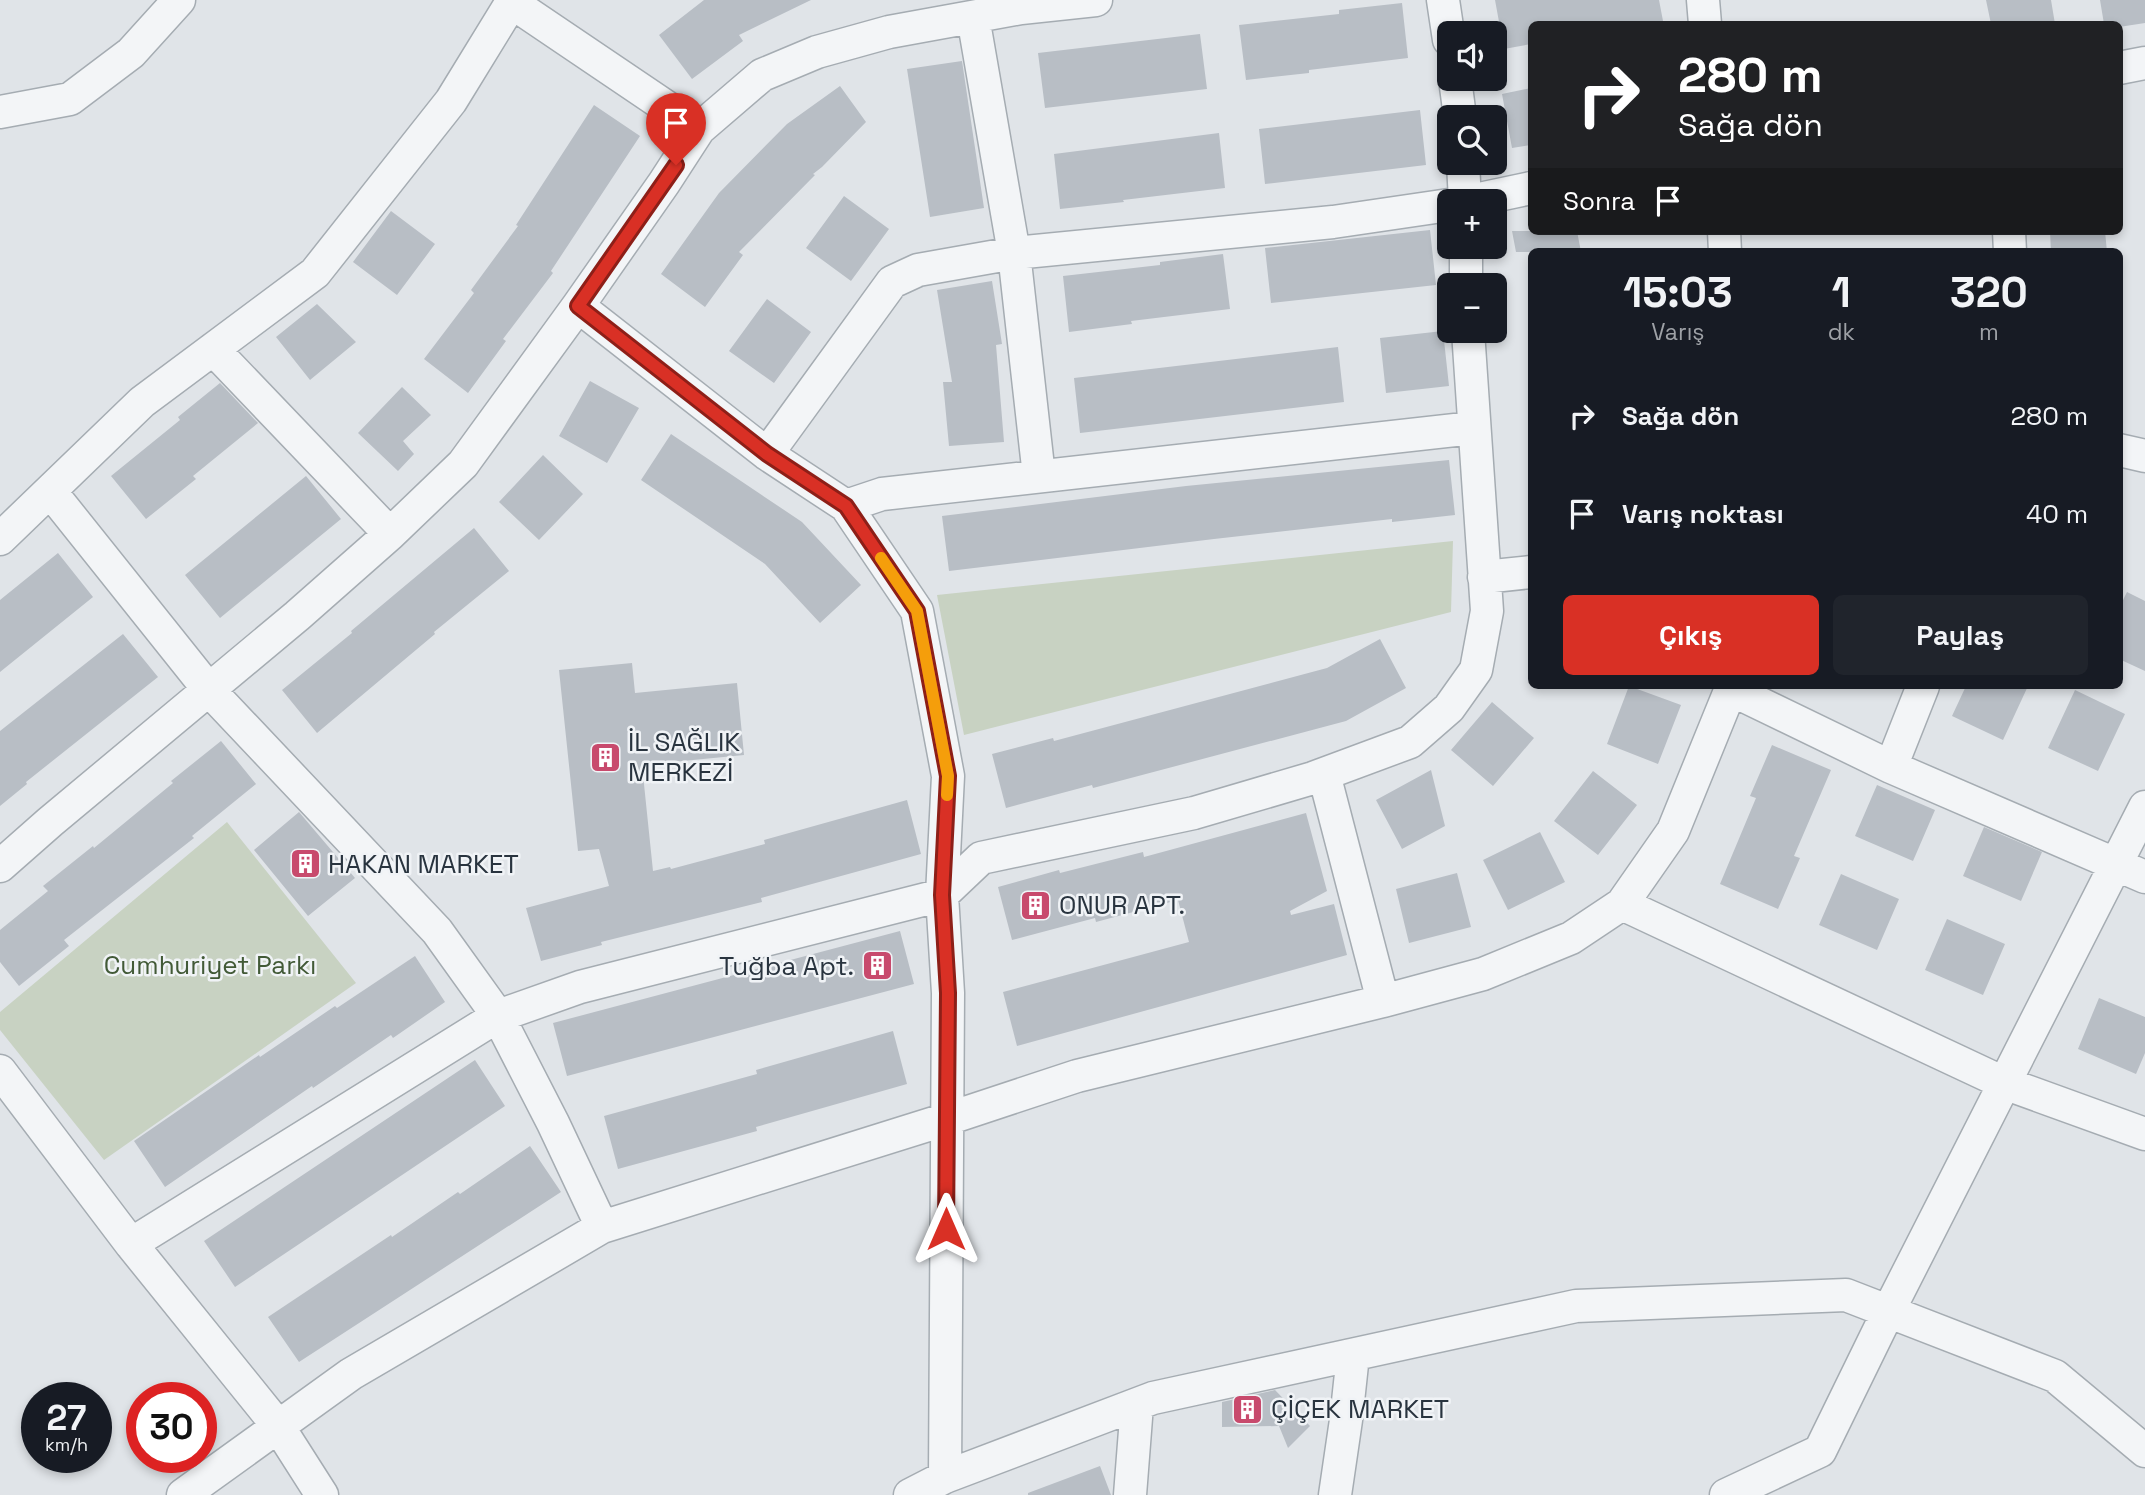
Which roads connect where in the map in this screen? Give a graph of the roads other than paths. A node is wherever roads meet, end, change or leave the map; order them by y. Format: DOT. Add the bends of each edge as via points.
graph roads {
  1 [pos="179,0"];
  2 [pos="1096,0"];
  3 [pos="1443,0"];
  4 [pos="1703,0"];
  5 [pos="512,1"];
  6 [pos="1022,4"];
  7 [pos="973,17"];
  8 [pos="1446,21"];
  9 [pos="1705,21"];
  10 [pos="2145,63"];
  11 [pos="2123,67"];
  12 [pos="0,112"];
  13 [pos="699,129"];
  14 [pos="1528,189"];
  15 [pos="1507,193"];
  16 [pos="1437,207"];
  17 [pos="1014,253"];
  18 [pos="578,306"];
  19 [pos="1469,343"];
  20 [pos="213,349"];
  21 [pos="1473,428"];
  22 [pos="2123,451"];
  23 [pos="767,454"];
  24 [pos="2145,456"];
  25 [pos="1040,475"];
  26 [pos="50,491"];
  27 [pos="846,506"];
  28 [pos="390,534"];
  29 [pos="0,539"];
  30 [pos="1528,572"];
  31 [pos="1484,577"];
  32 [pos="1732,689"];
  33 [pos="1734,689"];
  34 [pos="1922,689"];
  35 [pos="209,690"];
  36 [pos="1891,767"];
  37 [pos="1324,774"];
  38 [pos="2145,807"];
  39 [pos="0,866"];
  40 [pos="2115,866"];
  41 [pos="2145,877"];
  42 [pos="942,895"];
  43 [pos="1622,904"];
  44 [pos="1383,1001"];
  45 [pos="498,1016"];
  46 [pos="0,1071"];
  47 [pos="2004,1083"];
  48 [pos="947,1119"];
  49 [pos="2145,1134"];
  50 [pos="602,1227"];
  51 [pos="131,1244"];
  52 [pos="1888,1312"];
  53 [pos="1353,1355"];
  54 [pos="1137,1405"];
  55 [pos="278,1426"];
  56 [pos="2145,1451"];
  57 [pos="944,1477"];
  58 [pos="183,1495"];
  59 [pos="322,1495"];
  60 [pos="910,1495"];
  61 [pos="1130,1495"];
  62 [pos="1335,1495"];
  63 [pos="1726,1495"];
  1 -- 12 [label="street" via="131,53 70,99"];
  2 -- 6 [label="street"];
  3 -- 8 [label="street"];
  4 -- 9 [label="street"];
  5 -- 13 [label="street"];
  5 -- 20 [label="street" via="452,101 315,273"];
  6 -- 7 [label="street"];
  7 -- 13 [label="street" via="817,51 762,75"];
  7 -- 17 [label="street"];
  10 -- 11 [label="street"];
  13 -- 18 [label="street"];
  14 -- 15 [label="street"];
  16 -- 17 [label="street" via="1333,222"];
  17 -- 23 [label="street" via="918,270 892,282"];
  17 -- 25 [label="street"];
  18 -- 23 [label="street"];
  18 -- 28 [label="street" via="463,464"];
  19 -- 21 [label="street"];
  20 -- 26 [label="street" via="142,402"];
  20 -- 28 [label="street"];
  21 -- 25 [label="street"];
  21 -- 31 [label="street"];
  22 -- 24 [label="street"];
  23 -- 27 [label="street"];
  25 -- 27 [label="street" via="882,494"];
  26 -- 29 [label="street"];
  26 -- 35 [label="street"];
  27 -- 42 [label="street" via="917,611 948,776"];
  28 -- 35 [label="street"];
  30 -- 31 [label="street"];
  31 -- 37 [label="street" via="1487,611 1476,670 1449,708 1410,742"];
  32 -- 43 [label="street" via="1673,831"];
  33 -- 36 [label="street"];
  34 -- 36 [label="street"];
  35 -- 39 [label="street"];
  35 -- 45 [label="street" via="437,931"];
  36 -- 40 [label="street"];
  37 -- 42 [label="street" via="1194,813 981,858"];
  37 -- 44 [label="street"];
  38 -- 40 [label="street"];
  40 -- 41 [label="street"];
  40 -- 47 [label="street"];
  42 -- 45 [label="street" via="580,987"];
  42 -- 48 [label="street" via="948,993"];
  43 -- 44 [label="street" via="1571,938 1483,974"];
  43 -- 47 [label="street"];
  44 -- 48 [label="street" via="1077,1076"];
  45 -- 50 [label="street"];
  45 -- 51 [label="street"];
  46 -- 51 [label="street"];
  47 -- 49 [label="street"];
  47 -- 52 [label="street"];
  48 -- 50 [label="street"];
  48 -- 57 [label="street"];
  50 -- 55 [label="street" via="351,1374"];
  51 -- 55 [label="street"];
  52 -- 53 [label="street" via="1846,1296 1576,1306"];
  52 -- 56 [label="street" via="2055,1376"];
  52 -- 63 [label="street" via="1820,1451"];
  53 -- 54 [label="street"];
  53 -- 62 [label="street"];
  54 -- 57 [label="street"];
  54 -- 61 [label="street"];
  55 -- 58 [label="street"];
  55 -- 59 [label="street"];
  57 -- 60 [label="street"];
}
